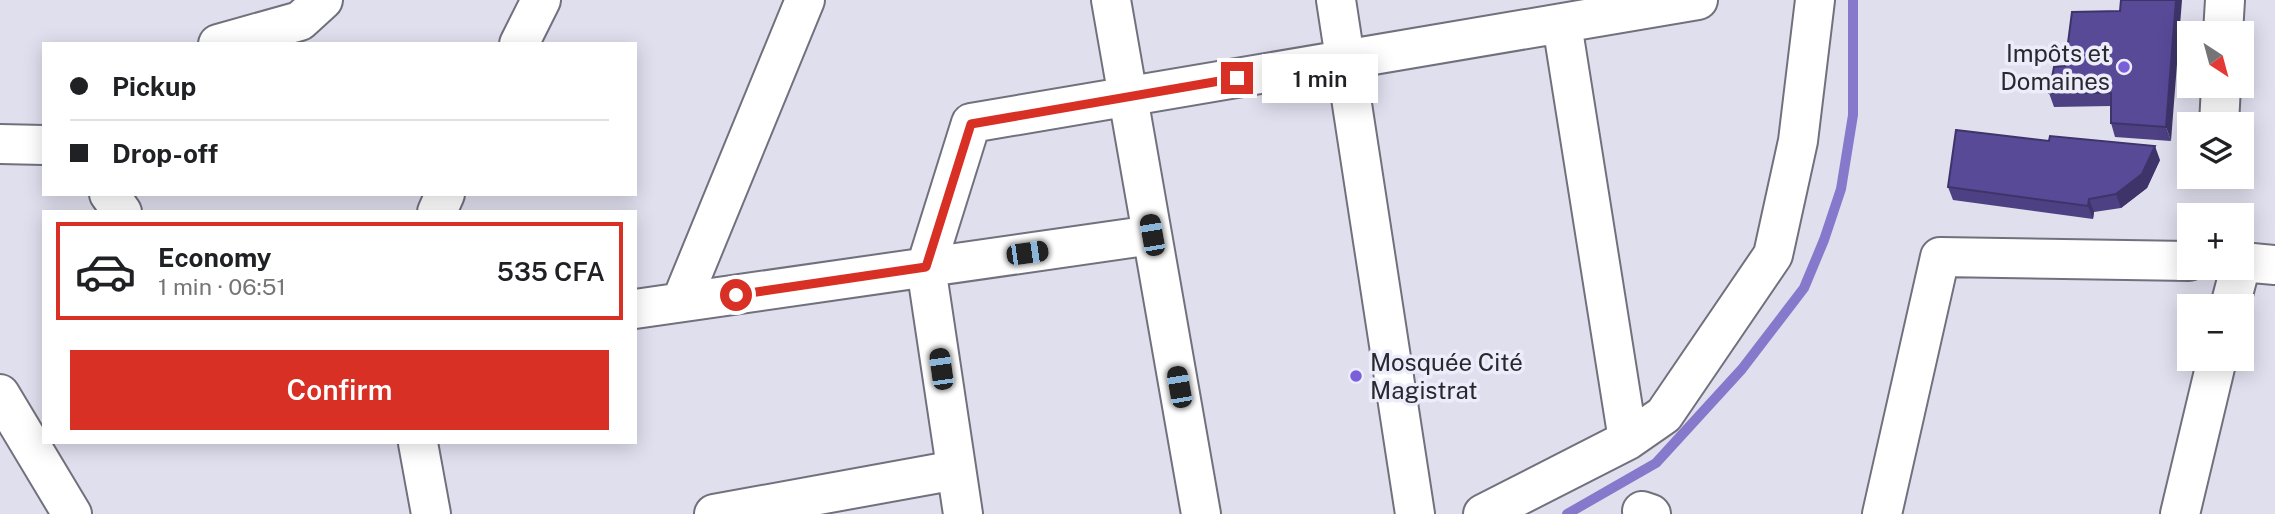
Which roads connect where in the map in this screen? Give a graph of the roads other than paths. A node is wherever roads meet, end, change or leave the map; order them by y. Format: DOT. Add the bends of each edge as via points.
graph roads {
  1 [pos="323,0"];
  2 [pos="541,0"];
  3 [pos="805,0"];
  4 [pos="1111,0"];
  5 [pos="1336,0"];
  6 [pos="1698,0"];
  7 [pos="1815,0"];
  8 [pos="2225,0"];
  9 [pos="2224,21"];
  10 [pos="1562,23"];
  11 [pos="225,42"];
  12 [pos="520,42"];
  13 [pos="1346,60"];
  14 [pos="1128,97"];
  15 [pos="0,144"];
  16 [pos="42,145"];
  17 [pos="110,196"];
  18 [pos="120,210"];
  19 [pos="1152,235"];
  20 [pos="2177,261"];
  21 [pos="2254,263"];
  22 [pos="2275,265"];
  23 [pos="926,267"];
  24 [pos="681,302"];
  25 [pos="637,309"];
  26 [pos="2214,371"];
  27 [pos="0,394"];
  28 [pos="1628,440"];
  29 [pos="418,444"];
  30 [pos="956,470"];
  31 [pos="72,514"];
  32 [pos="431,514"];
  33 [pos="714,514"];
  34 [pos="964,514"];
  35 [pos="1201,514"];
  36 [pos="1415,514"];
  37 [pos="1483,514"];
  38 [pos="1882,514"];
  39 [pos="2180,514"];
  1 -- 11 [label="street" via="300,21"];
  2 -- 12 [label="street"];
  3 -- 24 [label="street"];
  4 -- 14 [label="street"];
  5 -- 13 [label="street"];
  6 -- 10 [label="street"];
  7 -- 28 [label="street" via="1798,141 1773,255 1664,415"];
  8 -- 9 [label="street"];
  10 -- 13 [label="street"];
  10 -- 28 [label="street"];
  13 -- 14 [label="street"];
  13 -- 36 [label="street"];
  14 -- 19 [label="street"];
  14 -- 23 [label="street" via="971,124"];
  15 -- 16 [label="street"];
  17 -- 18 [label="street"];
  19 -- 23 [label="street"];
  19 -- 35 [label="street"];
  20 -- 38 [label="street" via="1940,257"];
  21 -- 22 [label="street"];
  23 -- 24 [label="street"];
  23 -- 30 [label="street"];
  24 -- 25 [label="street"];
  26 -- 39 [label="street"];
  27 -- 31 [label="street"];
  28 -- 37 [label="street"];
  29 -- 32 [label="street"];
  30 -- 33 [label="street"];
  30 -- 34 [label="street"];
}
